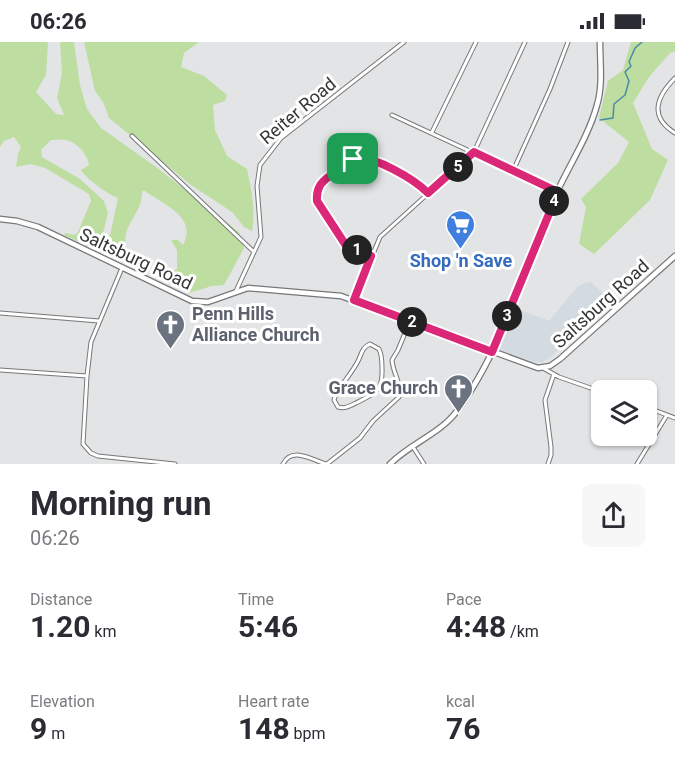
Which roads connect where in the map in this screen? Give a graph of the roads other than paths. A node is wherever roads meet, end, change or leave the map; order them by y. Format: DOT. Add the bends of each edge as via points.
graph roads {
  1 [pos="404,42"];
  2 [pos="476,42"];
  3 [pos="525,42"];
  4 [pos="568,42"];
  5 [pos="600,42"];
  6 [pos="675,78"];
  7 [pos="392,115"];
  8 [pos="432,133"];
  9 [pos="675,133"];
  10 [pos="132,136"];
  11 [pos="474,152"];
  12 [pos="513,171"];
  13 [pos="558,192"];
  14 [pos="428,193"];
  15 [pos="0,219"];
  16 [pos="254,252"];
  17 [pos="675,255"];
  18 [pos="371,256"];
  19 [pos="122,267"];
  20 [pos="236,291"];
  21 [pos="354,300"];
  22 [pos="0,314"];
  23 [pos="99,321"];
  24 [pos="410,321"];
  25 [pos="492,352"];
  26 [pos="382,357"];
  27 [pos="392,358"];
  28 [pos="543,368"];
  29 [pos="0,370"];
  30 [pos="554,374"];
  31 [pos="87,376"];
  32 [pos="591,388"];
  33 [pos="657,412"];
  34 [pos="667,415"];
  35 [pos="674,416"];
  36 [pos="412,446"];
  37 [pos="318,463"];
  38 [pos="176,464"];
  39 [pos="283,464"];
  40 [pos="327,464"];
  41 [pos="390,464"];
  42 [pos="424,464"];
  43 [pos="548,464"];
  44 [pos="637,464"];
  1 -- 16 [label="street, Reiter Road" via="281,138 265,157 257,174 261,237"];
  2 -- 8 [label="street"];
  3 -- 11 [label="street"];
  4 -- 12 [label="street"];
  5 -- 13 [label="main road" via="601,86 597,105"];
  6 -- 9 [label="street" via="658,106 660,121"];
  7 -- 8 [label="street"];
  8 -- 11 [label="street"];
  10 -- 16 [label="street"];
  11 -- 12 [label="street"];
  11 -- 14 [label="street"];
  12 -- 13 [label="street"];
  13 -- 25 [label="main road"];
  14 -- 18 [label="street" via="380,237"];
  14 -- 18 [label="street" via="415,181 369,159 353,159 322,181 317,195 320,208 345,244"];
  15 -- 19 [label="main road, Saltsburg Road" via="38,227"];
  16 -- 20 [label="street, Reiter Road"];
  17 -- 28 [label="main road, Saltsburg Road" via="560,359"];
  18 -- 21 [label="street"];
  19 -- 20 [label="main road, Saltsburg Road" via="192,301 213,301"];
  19 -- 23 [label="street"];
  20 -- 21 [label="main road, Saltsburg Road" via="262,288"];
  21 -- 24 [label="main road, Saltsburg Road"];
  22 -- 23 [label="street"];
  23 -- 31 [label="street" via="91,342"];
  24 -- 25 [label="main road, Saltsburg Road"];
  24 -- 27 [label="street"];
  25 -- 28 [label="main road, Saltsburg Road"];
  25 -- 36 [label="main road" via="452,418"];
  26 -- 26 [label="street" via="375,345 365,346 334,397 336,405 346,407 377,391 382,380"];
  26 -- 27 [label="street"];
  27 -- 40 [label="street" via="400,384 399,397 360,438"];
  28 -- 30 [label="street"];
  29 -- 31 [label="street"];
  30 -- 32 [label="street"];
  30 -- 43 [label="street" via="545,400 551,447"];
  31 -- 38 [label="street" via="83,428 86,449 98,456"];
  33 -- 34 [label="street"];
  34 -- 35 [label="street"];
  34 -- 44 [label="street"];
  36 -- 41 [label="main road"];
  36 -- 42 [label="street"];
  37 -- 39 [label="street" via="295,454"];
  37 -- 40 [label="street"];
}
